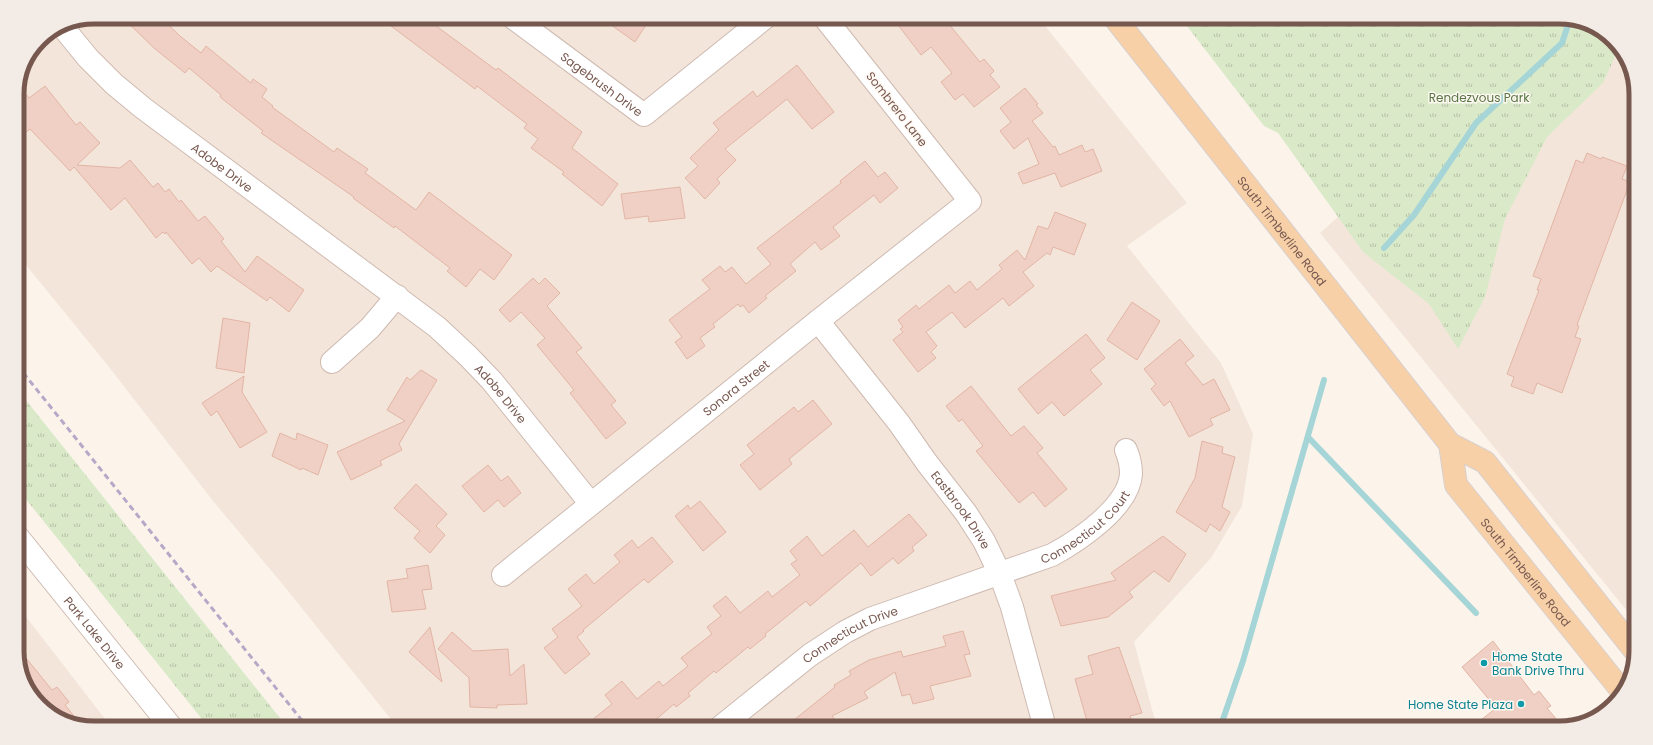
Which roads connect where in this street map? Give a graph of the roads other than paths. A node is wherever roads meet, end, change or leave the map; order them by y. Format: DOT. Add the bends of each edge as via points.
graph roads {
  1 [pos="521,24"];
  2 [pos="757,24"];
  3 [pos="830,24"];
  4 [pos="1120,24"];
  5 [pos="65,30"];
  6 [pos="970,201"];
  7 [pos="397,296"];
  8 [pos="818,321"];
  9 [pos="332,362"];
  10 [pos="1450,444"];
  11 [pos="1126,450"];
  12 [pos="591,504"];
  13 [pos="24,545"];
  14 [pos="1000,574"];
  15 [pos="503,575"];
  16 [pos="1629,643"];
  17 [pos="1619,687"];
  18 [pos="166,721"];
  19 [pos="728,721"];
  20 [pos="1043,721"];
  1 -- 2 [label="street, Sagebrush Drive" via="644,115"];
  3 -- 6 [label="street, Sombrero Lane"];
  4 -- 10 [label="main road, South Timberline Road"];
  5 -- 7 [label="street, Adobe Drive" via="88,58 143,108"];
  6 -- 8 [label="street, Sonora Street"];
  7 -- 9 [label="street" via="370,328"];
  7 -- 12 [label="street, Adobe Drive" via="437,327 492,380"];
  8 -- 12 [label="street, Sonora Street"];
  8 -- 14 [label="street, Eastbrook Drive" via="966,513 984,541"];
  10 -- 16 [label="main road, South Timberline Road" via="1485,462"];
  10 -- 17 [label="main road, South Timberline Road" via="1456,485"];
  11 -- 14 [label="street, Connecticut Court" via="1131,475 1127,488 1098,524 1074,543 1052,555"];
  12 -- 15 [label="street, Sonora Street"];
  13 -- 18 [label="street, Park Lake Drive"];
  14 -- 19 [label="street, Connecticut Drive" via="870,620 845,632 810,655"];
  14 -- 20 [label="street, Eastbrook Drive" via="1012,607"];
}
